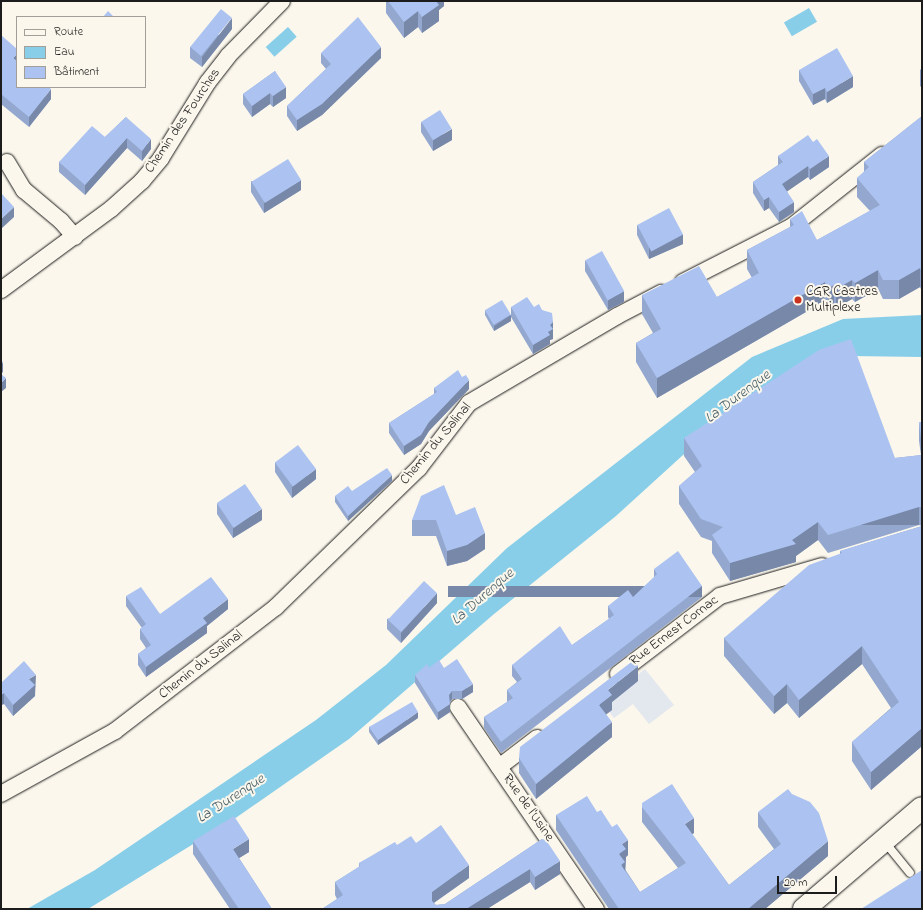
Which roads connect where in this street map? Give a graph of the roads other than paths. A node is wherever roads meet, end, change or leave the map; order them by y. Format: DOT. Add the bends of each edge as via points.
graph roads {
  1 [pos="282,1"];
  2 [pos="897,142"];
  3 [pos="8,162"];
  4 [pos="75,237"];
  5 [pos="1,290"];
  6 [pos="838,561"];
  7 [pos="604,685"];
  8 [pos="458,707"];
  9 [pos="549,729"];
  10 [pos="499,767"];
  11 [pos="1,794"];
  12 [pos="922,808"];
  13 [pos="883,840"];
  14 [pos="910,874"];
  15 [pos="596,909"];
  16 [pos="804,909"];
  1 -- 4 [label="street, Chemin des Fourches" via="224,61 161,158 142,181"];
  2 -- 11 [label="street, Chemin du Salinal" via="791,227 617,316 469,403 419,468 276,607 115,731"];
  3 -- 4 [label="street" via="24,190"];
  4 -- 5 [label="street, Chemin des Fourches"];
  6 -- 7 [label="street, Rue Ernest Cornac" via="720,596"];
  8 -- 10 [label="street, Rue de l'Usine"];
  9 -- 10 [label="street"];
  10 -- 15 [label="street, Rue de l'Usine" via="542,841"];
  12 -- 13 [label="main road"];
  13 -- 14 [label="lane"];
  13 -- 16 [label="main road"];
}
